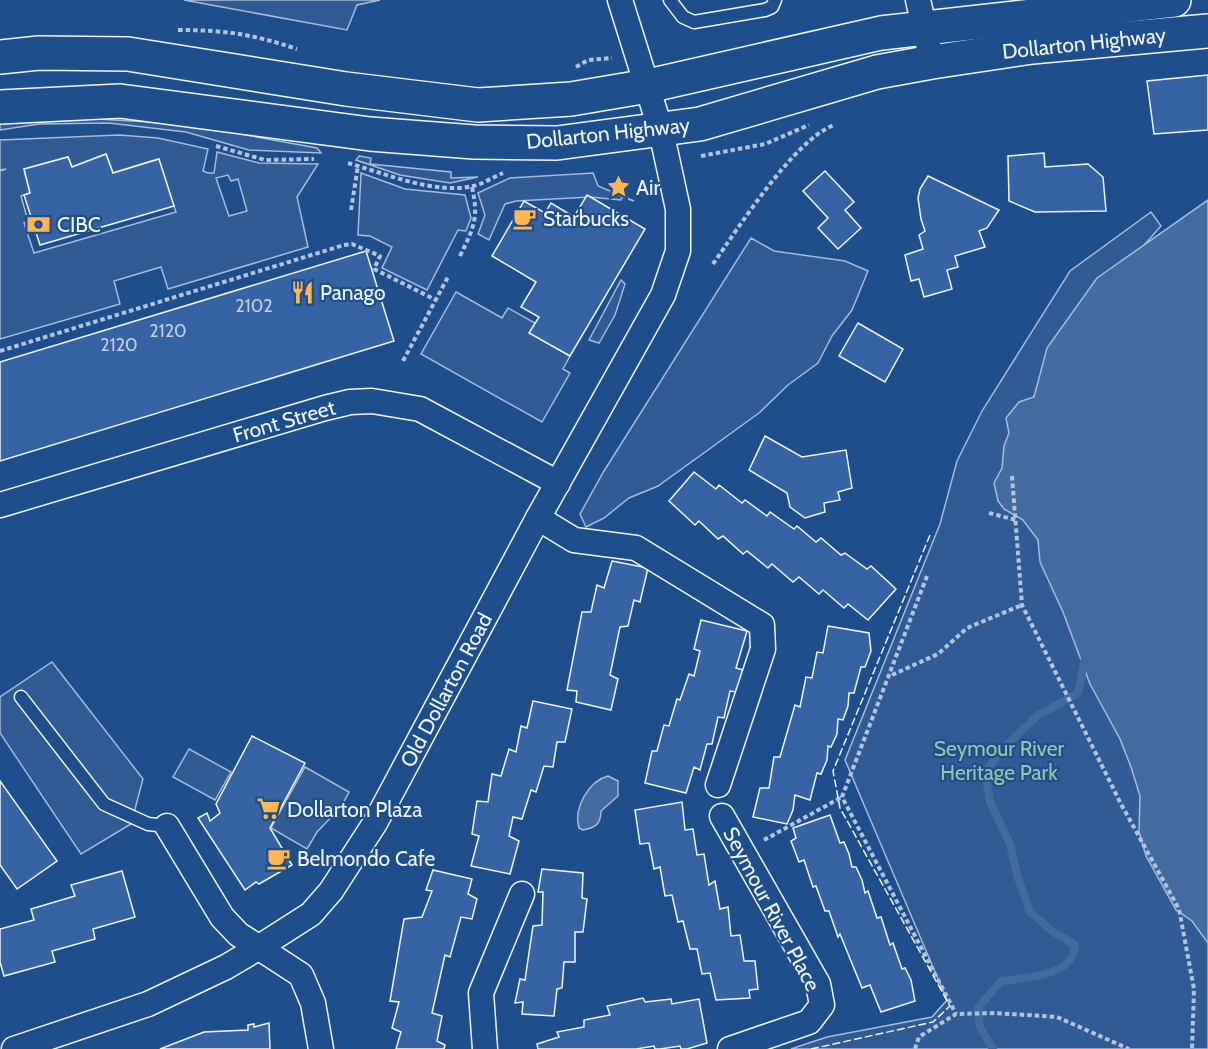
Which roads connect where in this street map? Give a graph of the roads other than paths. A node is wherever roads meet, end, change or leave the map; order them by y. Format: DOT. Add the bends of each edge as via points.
graph roads {
  1 [pos="620,0"];
  2 [pos="670,0"];
  3 [pos="775,0"];
  4 [pos="1174,0"];
  5 [pos="921,14"];
  6 [pos="1208,31"];
  7 [pos="0,57"];
  8 [pos="932,62"];
  9 [pos="648,86"];
  10 [pos="0,107"];
  11 [pos="661,131"];
  12 [pos="558,483"];
  13 [pos="0,505"];
  14 [pos="538,518"];
  15 [pos="21,697"];
  16 [pos="718,785"];
  17 [pos="722,816"];
  18 [pos="167,826"];
  19 [pos="522,894"];
  20 [pos="258,948"];
  21 [pos="14,1049"];
  22 [pos="321,1049"];
  23 [pos="485,1049"];
  24 [pos="730,1049"];
  1 -- 9 [label="street, Old Dollarton Road"];
  2 -- 3 [label="lane" via="682,17 694,22 765,10"];
  4 -- 5 [label="main road, Dollarton Highway"];
  5 -- 8 [label="street"];
  5 -- 9 [label="main road, Dollarton Highway" via="881,33"];
  6 -- 8 [label="main road, Dollarton Highway" via="1032,47"];
  7 -- 9 [label="main road, Dollarton Highway" via="39,53 128,54 346,89 478,105 571,99"];
  8 -- 11 [label="main road, Dollarton Highway" via="878,72 700,124"];
  9 -- 11 [label="street, Old Dollarton Road"];
  10 -- 11 [label="main road, Dollarton Highway" via="120,101 370,134 474,142 557,143"];
  11 -- 12 [label="street, Old Dollarton Road" via="678,209 678,251 663,295"];
  12 -- 13 [label="street, Front Street" via="420,409 372,401 326,408"];
  12 -- 14 [label="street, Old Dollarton Road"];
  14 -- 16 [label="street" via="574,540 636,548 762,625 763,649"];
  14 -- 20 [label="street, Old Dollarton Road" via="366,838 311,914"];
  15 -- 18 [label="lane" via="104,804 148,824"];
  17 -- 24 [label="street, Seymour River Place" via="819,984 822,1005 809,1022"];
  18 -- 20 [label="street" via="222,917"];
  19 -- 23 [label="street" via="481,993"];
  20 -- 21 [label="street, Old Dollarton Road" via="226,968 148,1004"];
  20 -- 22 [label="street" via="302,975 313,1004"];
}
